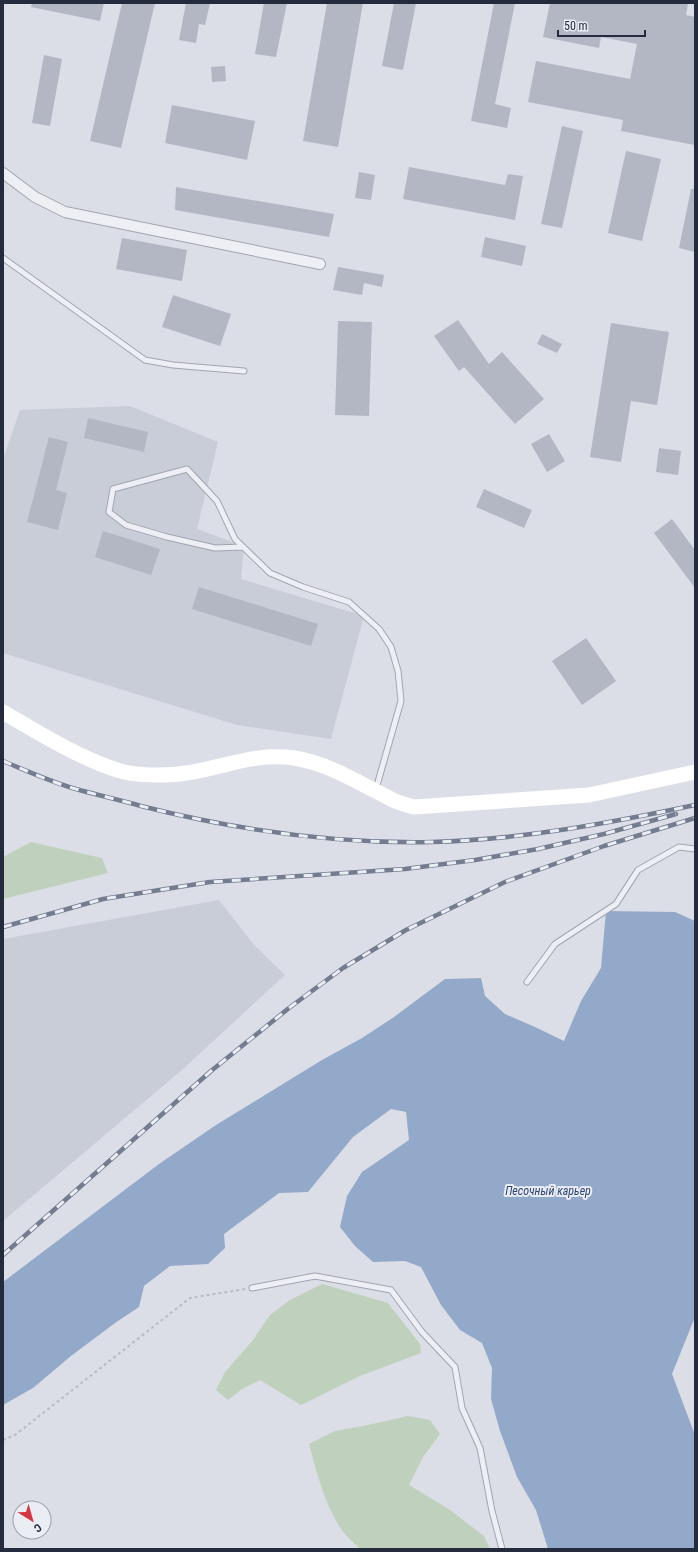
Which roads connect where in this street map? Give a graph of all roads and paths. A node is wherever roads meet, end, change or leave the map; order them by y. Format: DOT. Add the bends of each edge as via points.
graph roads {
  1 [pos="3,174"];
  2 [pos="3,258"];
  3 [pos="320,264"];
  4 [pos="244,371"];
  5 [pos="243,547"];
  6 [pos="3,712"];
  7 [pos="695,772"];
  8 [pos="376,790"];
  9 [pos="695,849"];
  10 [pos="527,982"];
  11 [pos="252,1288"];
  12 [pos="3,1440"];
  13 [pos="502,1549"];
  1 -- 3 [label="street" via="35,197 65,212"];
  2 -- 4 [label="lane" via="146,360"];
  5 -- 5 [label="lane" via="235,539 217,501 187,469 113,489 109,512 126,525 215,548"];
  5 -- 8 [label="lane" via="270,573 349,602 379,629 391,647 398,671 401,701"];
  6 -- 8 [label="street" via="66,748 118,771 153,775 186,773 261,757 293,758 317,764"];
  7 -- 8 [label="street" via="589,795 414,807 392,800"];
  9 -- 10 [label="lane" via="679,847 638,870 616,904 555,944"];
  11 -- 12 [label="path" via="190,1298 15,1435"];
  11 -- 13 [label="lane" via="315,1276 391,1290 422,1332 455,1367 462,1408 480,1448"];
}
